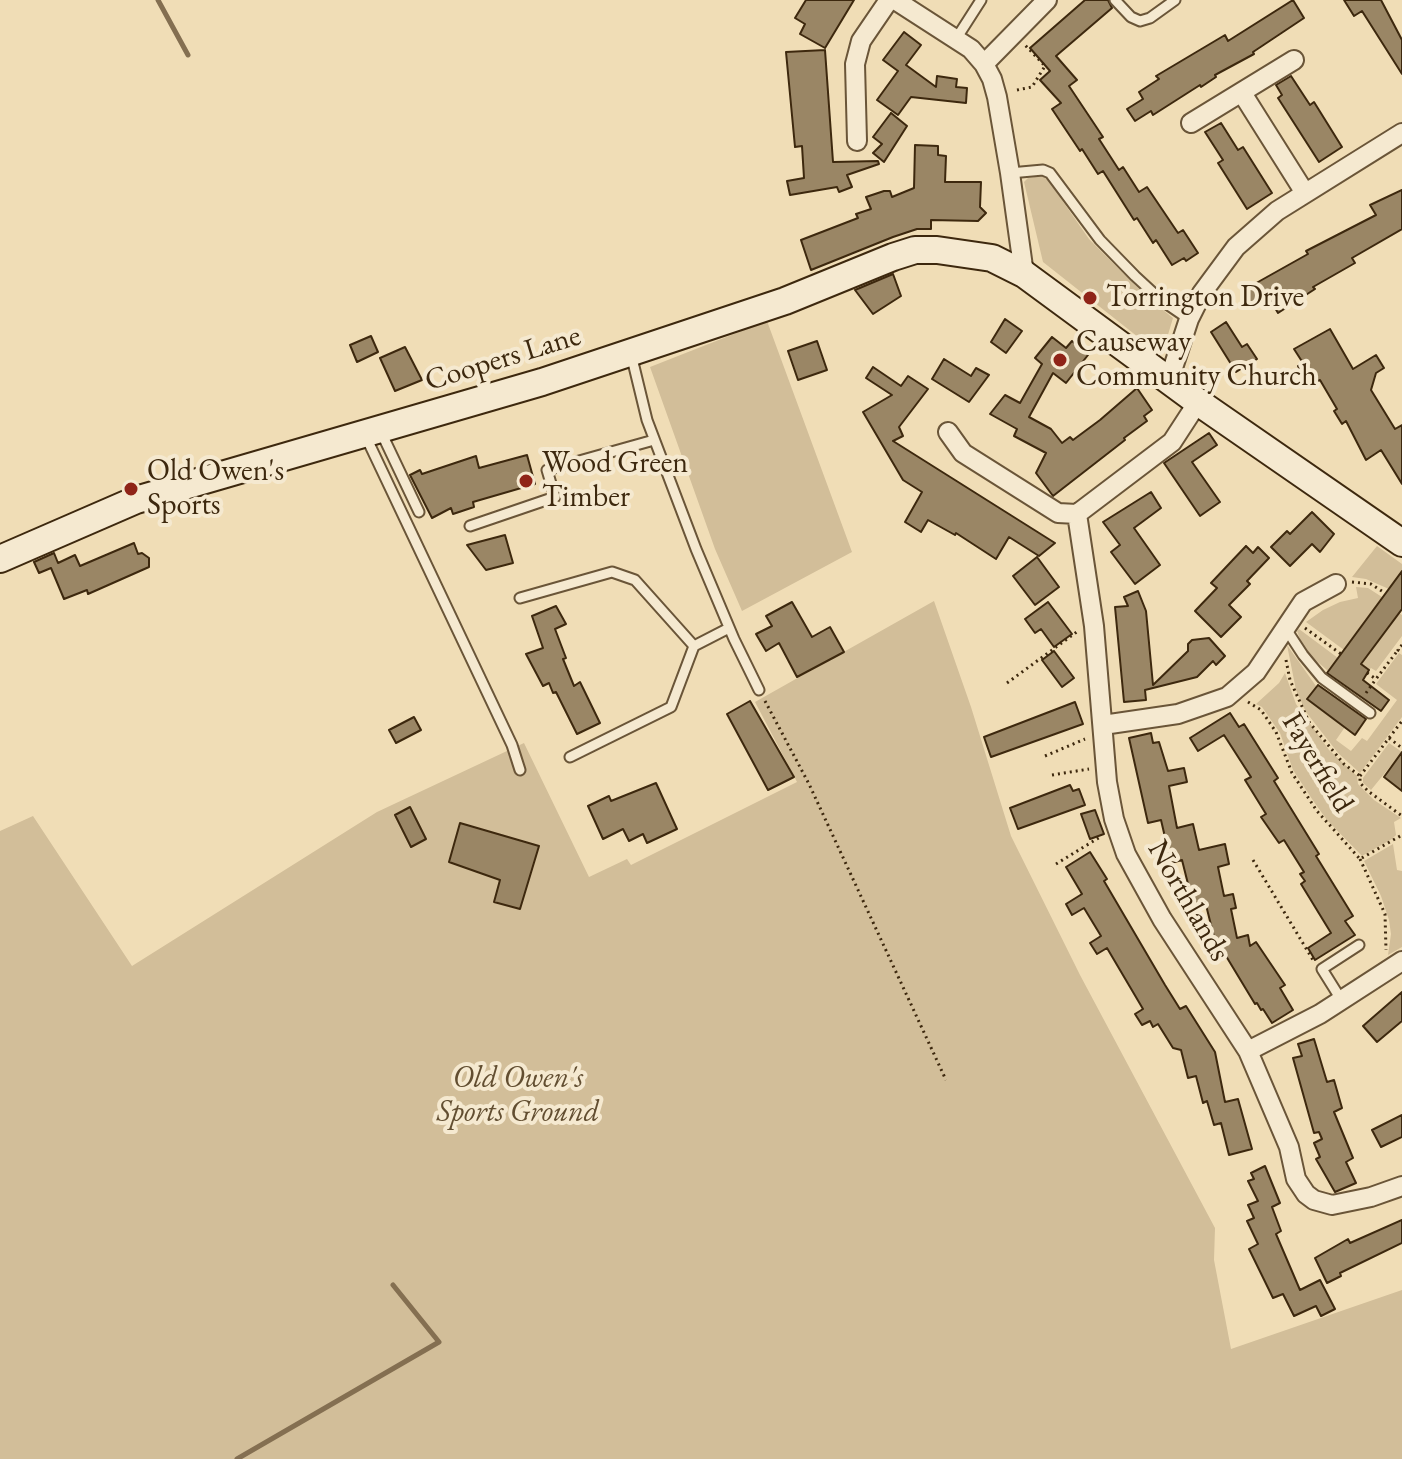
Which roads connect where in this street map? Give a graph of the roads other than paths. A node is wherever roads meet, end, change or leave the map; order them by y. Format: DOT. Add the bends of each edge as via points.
graph roads {
  1 [pos="889,0"];
  2 [pos="895,0"];
  3 [pos="981,0"];
  4 [pos="1047,0"];
  5 [pos="1115,0"];
  6 [pos="1175,0"];
  7 [pos="956,39"];
  8 [pos="1294,60"];
  9 [pos="984,64"];
  10 [pos="1242,93"];
  11 [pos="1191,123"];
  12 [pos="1402,133"];
  13 [pos="857,141"];
  14 [pos="1010,173"];
  15 [pos="1305,193"];
  16 [pos="1024,274"];
  17 [pos="1189,319"];
  18 [pos="631,353"];
  19 [pos="1169,380"];
  20 [pos="1198,402"];
  21 [pos="372,432"];
  22 [pos="948,432"];
  23 [pos="654,440"];
  24 [pos="419,512"];
  25 [pos="1077,514"];
  26 [pos="470,526"];
  27 [pos="1402,543"];
  28 [pos="0,559"];
  29 [pos="1336,584"];
  30 [pos="520,598"];
  31 [pos="729,628"];
  32 [pos="1287,628"];
  33 [pos="694,646"];
  34 [pos="759,690"];
  35 [pos="1370,713"];
  36 [pos="1103,729"];
  37 [pos="570,757"];
  38 [pos="520,770"];
  39 [pos="1359,945"];
  40 [pos="1396,964"];
  41 [pos="1342,1001"];
  42 [pos="1248,1051"];
  43 [pos="1402,1186"];
  1 -- 13 [label="street" via="861,41 855,64"];
  2 -- 7 [label="street"];
  3 -- 7 [label="lane"];
  4 -- 9 [label="street"];
  5 -- 6 [label="lane" via="1140,21"];
  7 -- 9 [label="street"];
  8 -- 10 [label="street"];
  9 -- 14 [label="street" via="997,97"];
  10 -- 11 [label="street"];
  10 -- 15 [label="street"];
  12 -- 15 [label="street"];
  14 -- 16 [label="street"];
  14 -- 17 [label="lane" via="1050,173 1100,240 1161,300"];
  15 -- 17 [label="street" via="1236,247"];
  16 -- 18 [label="main road, Coopers Lane" via="992,258 915,250"];
  16 -- 19 [label="main road, Coopers Lane"];
  17 -- 19 [label="street"];
  18 -- 21 [label="main road, Coopers Lane"];
  18 -- 23 [label="lane"];
  19 -- 20 [label="main road, Coopers Lane"];
  20 -- 25 [label="street" via="1172,442"];
  20 -- 27 [label="main road, Coopers Lane"];
  21 -- 24 [label="lane"];
  21 -- 28 [label="main road, Coopers Lane" via="136,500"];
  21 -- 38 [label="lane"];
  22 -- 25 [label="street" via="972,459 1058,513"];
  23 -- 26 [label="lane" via="547,470 555,497"];
  23 -- 31 [label="lane"];
  25 -- 36 [label="street, Northlands"];
  29 -- 32 [label="street" via="1303,602"];
  30 -- 33 [label="lane" via="612,572 635,580"];
  31 -- 33 [label="lane"];
  31 -- 34 [label="lane"];
  32 -- 35 [label="lane" via="1322,678"];
  32 -- 36 [label="street" via="1256,672 1227,697 1178,714"];
  33 -- 37 [label="lane" via="671,707"];
  36 -- 42 [label="street, Northlands" via="1118,831 1134,871"];
  39 -- 41 [label="lane" via="1322,969"];
  40 -- 41 [label="street"];
  41 -- 42 [label="street"];
  42 -- 43 [label="street, Northlands" via="1306,1194 1332,1205"];
}
